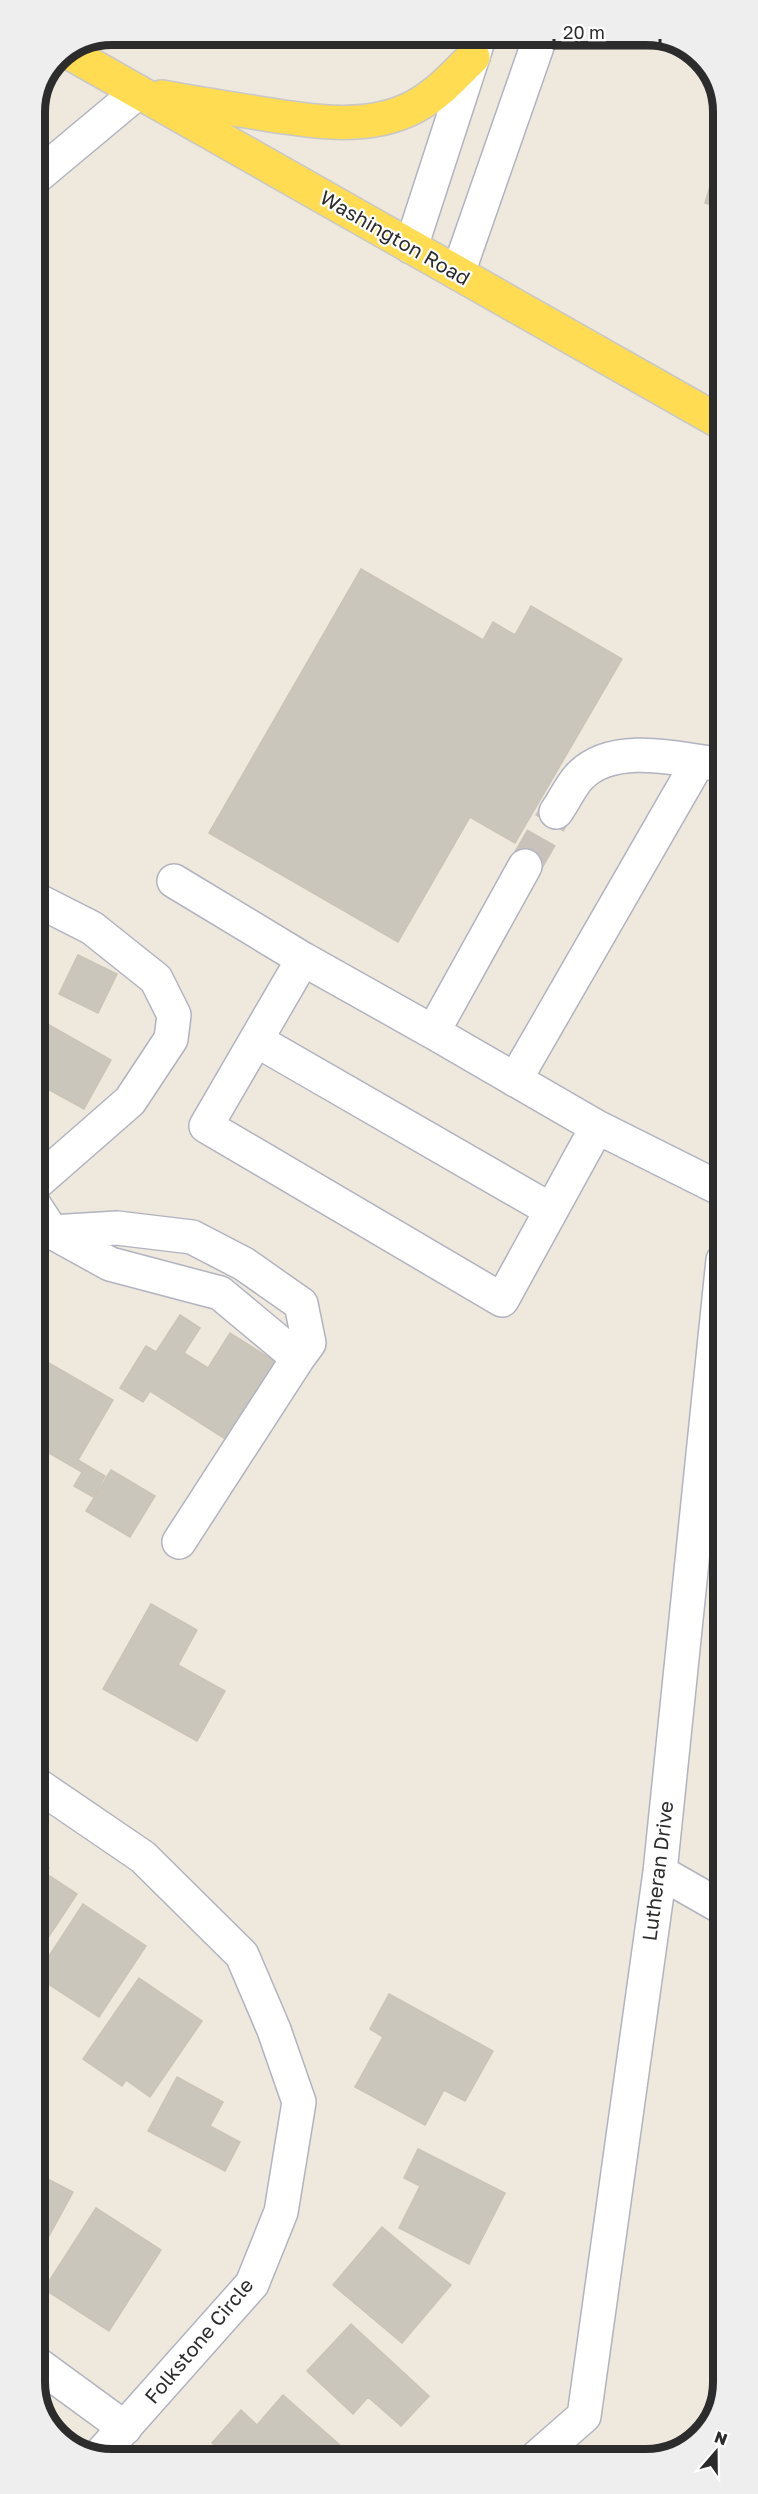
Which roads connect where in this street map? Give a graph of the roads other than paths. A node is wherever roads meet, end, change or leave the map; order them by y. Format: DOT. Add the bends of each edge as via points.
graph roads {
  1 [pos="538,45"];
  2 [pos="477,46"];
  3 [pos="75,56"];
  4 [pos="138,92"];
  5 [pos="45,169"];
  6 [pos="411,247"];
  7 [pos="458,273"];
  8 [pos="713,418"];
  9 [pos="710,763"];
  10 [pos="556,812"];
  11 [pos="525,866"];
  12 [pos="174,881"];
  13 [pos="45,904"];
  14 [pos="303,959"];
  15 [pos="433,1032"];
  16 [pos="256,1040"];
  17 [pos="515,1080"];
  18 [pos="597,1127"];
  19 [pos="45,1175"];
  20 [pos="713,1185"];
  21 [pos="551,1210"];
  22 [pos="45,1219"];
  23 [pos="45,1220"];
  24 [pos="713,1357"];
  25 [pos="298,1358"];
  26 [pos="179,1542"];
  27 [pos="45,1790"];
  28 [pos="660,1872"];
  29 [pos="713,1902"];
  30 [pos="45,2370"];
  31 [pos="125,2428"];
  32 [pos="106,2449"];
  33 [pos="546,2449"];
  1 -- 7 [label="street"];
  2 -- 4 [label="main road" via="432,97 412,109 379,118 313,121"];
  2 -- 6 [label="street"];
  3 -- 4 [label="main road, Washington Road"];
  4 -- 5 [label="street"];
  4 -- 6 [label="main road, Washington Road"];
  6 -- 7 [label="main road, Washington Road"];
  7 -- 8 [label="main road, Washington Road"];
  9 -- 10 [label="street" via="628,754 599,763 580,777"];
  9 -- 17 [label="street"];
  11 -- 15 [label="street"];
  12 -- 14 [label="street"];
  13 -- 19 [label="street" via="92,928 156,979 174,1015 171,1040 130,1101"];
  14 -- 15 [label="street"];
  14 -- 16 [label="street"];
  15 -- 17 [label="street"];
  16 -- 21 [label="street"];
  16 -- 21 [label="street" via="206,1126 502,1300"];
  17 -- 18 [label="street"];
  18 -- 20 [label="street"];
  18 -- 21 [label="street"];
  22 -- 25 [label="street" via="192,1237 244,1264 301,1304 309,1343"];
  23 -- 25 [label="street" via="110,1264 220,1293"];
  24 -- 28 [label="street, Lutheran Drive"];
  25 -- 26 [label="street"];
  27 -- 31 [label="street, Folkstone Circle" via="143,1857 242,1955 299,2102 281,2212 252,2284"];
  28 -- 29 [label="street"];
  28 -- 33 [label="street, Lutheran Drive" via="584,2415"];
  30 -- 31 [label="street"];
  31 -- 32 [label="street, Folkstone Circle"];
}
